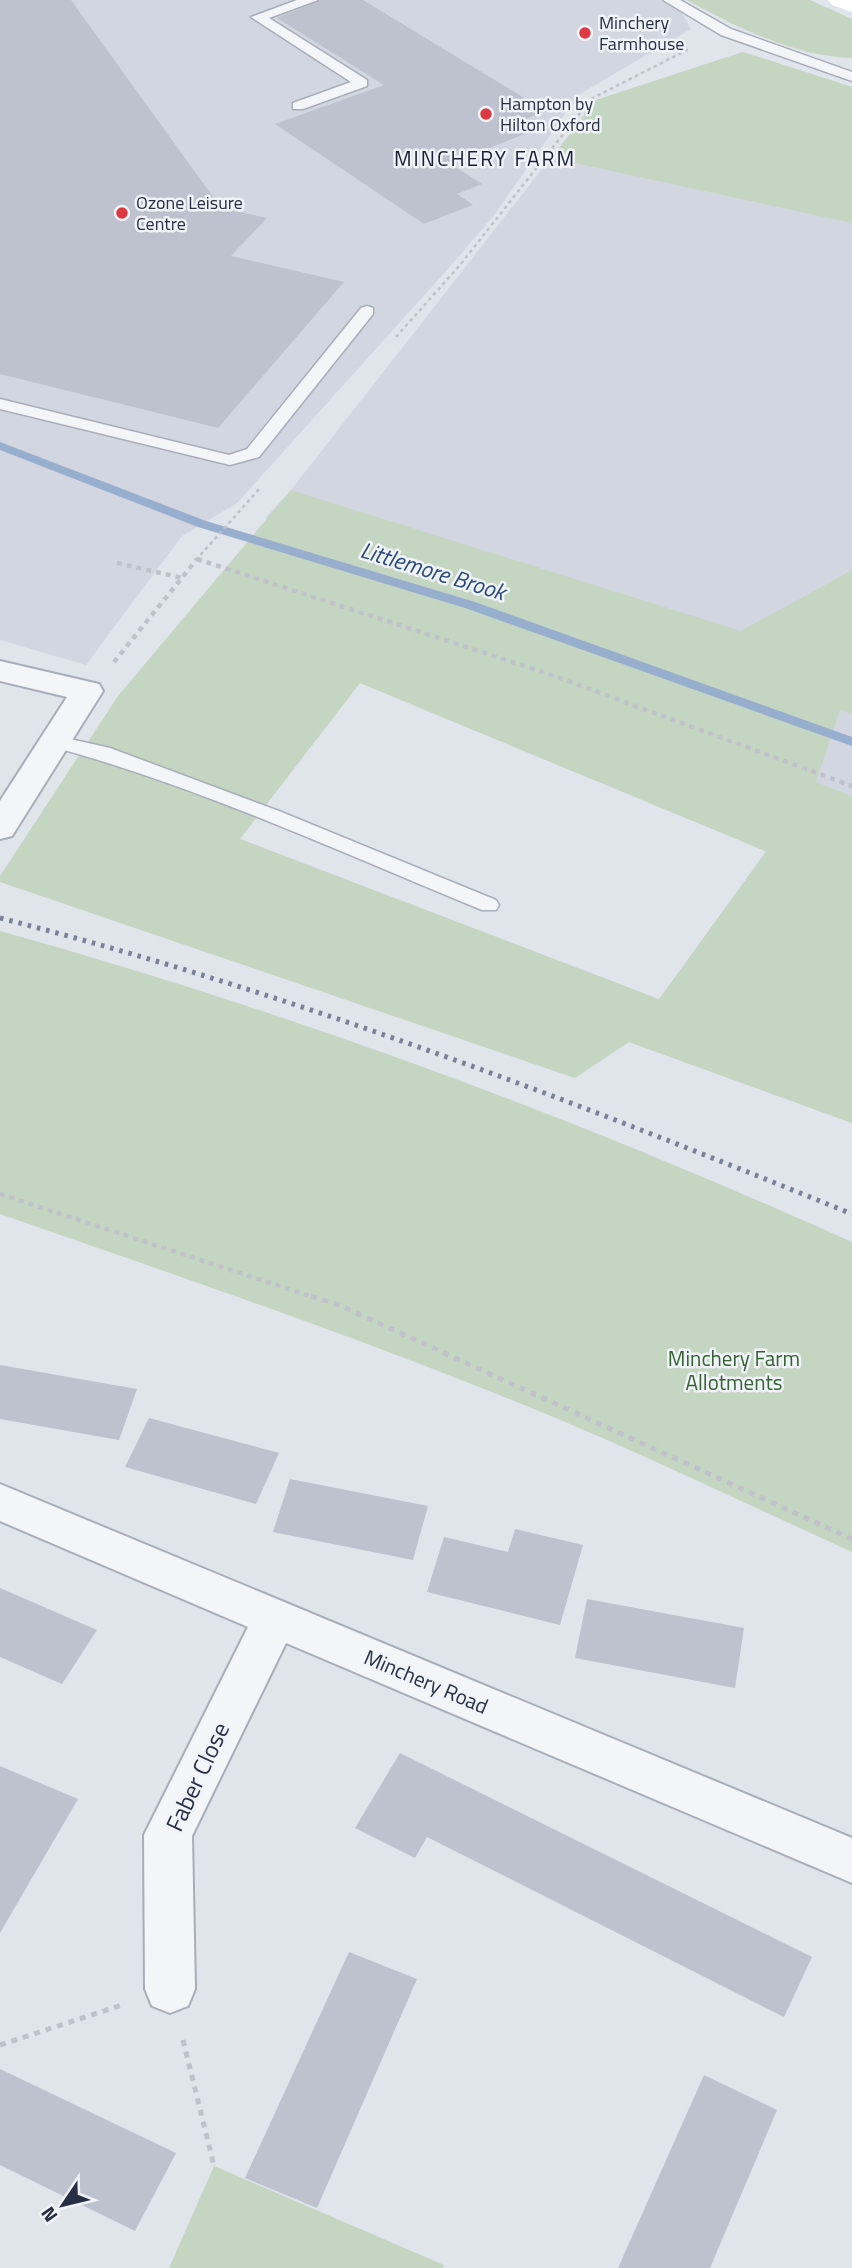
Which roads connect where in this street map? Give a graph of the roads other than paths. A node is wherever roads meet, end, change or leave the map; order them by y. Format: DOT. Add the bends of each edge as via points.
graph roads {
  1 [pos="311,0"];
  2 [pos="670,0"];
  3 [pos="840,0"];
  4 [pos="852,5"];
  5 [pos="726,32"];
  6 [pos="852,77"];
  7 [pos="298,106"];
  8 [pos="367,312"];
  9 [pos="0,404"];
  10 [pos="0,671"];
  11 [pos="57,742"];
  12 [pos="0,828"];
  13 [pos="489,905"];
  14 [pos="0,1502"];
  15 [pos="275,1619"];
  16 [pos="852,1861"];
  17 [pos="170,1989"];
  1 -- 7 [label="lane" via="258,17 362,83"];
  2 -- 5 [label="lane"];
  3 -- 4 [label="street"];
  5 -- 6 [label="lane"];
  8 -- 9 [label="lane" via="253,453 230,460"];
  10 -- 11 [label="street" via="87,691"];
  11 -- 12 [label="street"];
  11 -- 13 [label="lane" via="103,753 272,816"];
  14 -- 15 [label="street, Minchery Road"];
  15 -- 16 [label="street, Minchery Road"];
  15 -- 17 [label="street, Faber Close" via="168,1835"];
}
